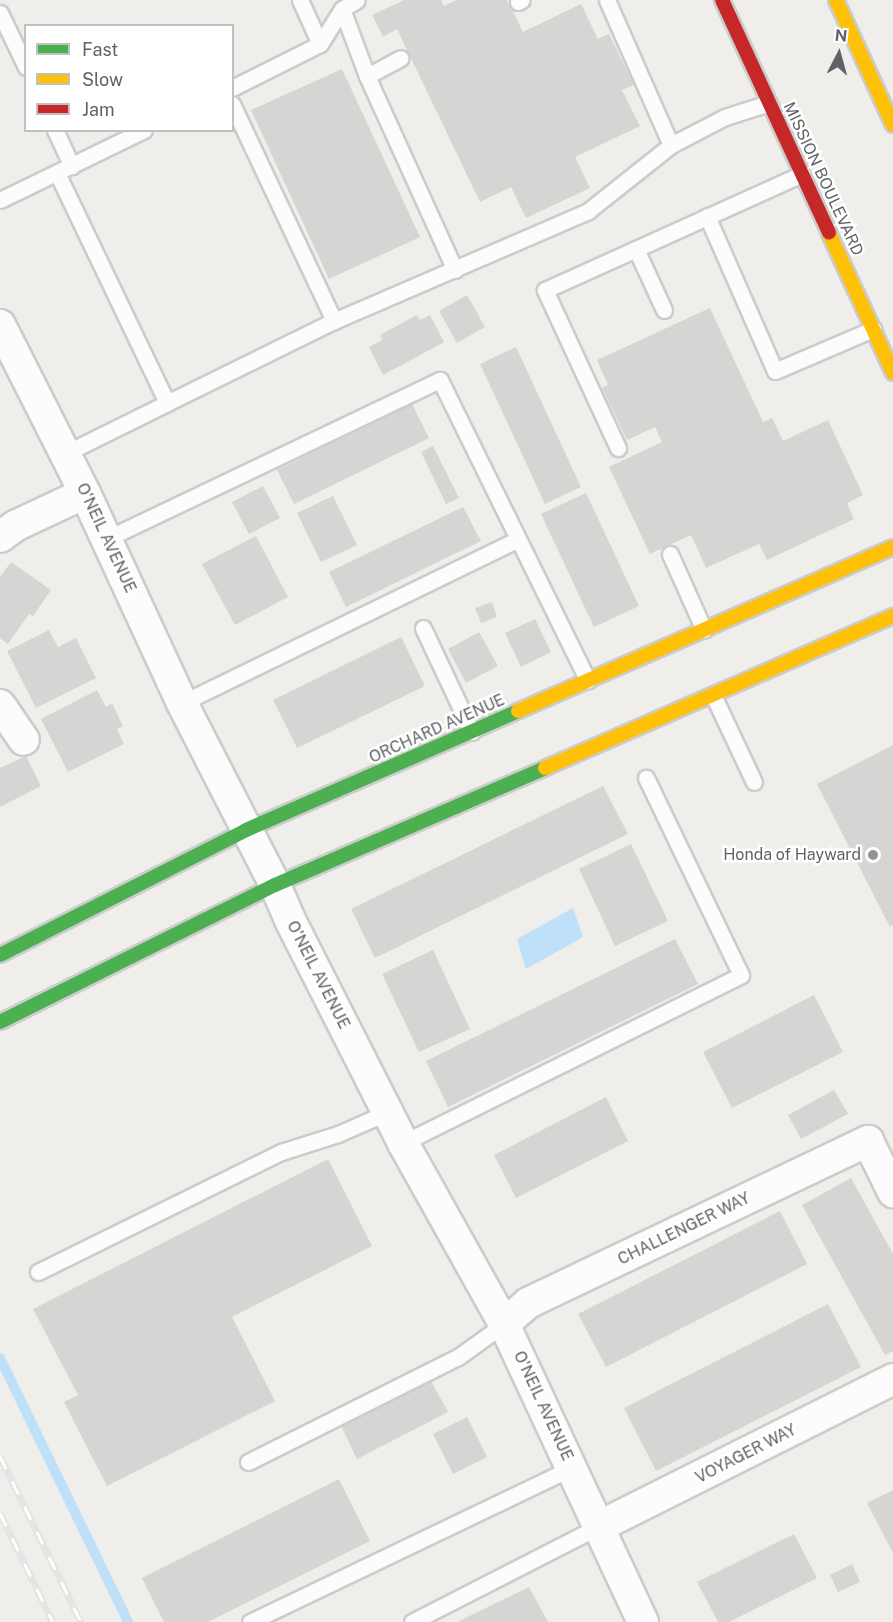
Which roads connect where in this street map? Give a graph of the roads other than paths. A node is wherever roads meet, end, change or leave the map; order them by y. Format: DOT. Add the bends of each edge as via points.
graph roads {
  1 [pos="300,0"];
  2 [pos="357,0"];
  3 [pos="607,0"];
  4 [pos="722,0"];
  5 [pos="836,0"];
  6 [pos="342,9"];
  7 [pos="0,13"];
  8 [pos="320,44"];
  9 [pos="401,58"];
  10 [pos="24,64"];
  11 [pos="367,76"];
  12 [pos="234,87"];
  13 [pos="770,103"];
  14 [pos="234,108"];
  15 [pos="893,124"];
  16 [pos="56,132"];
  17 [pos="140,132"];
  18 [pos="671,145"];
  19 [pos="72,166"];
  20 [pos="57,173"];
  21 [pos="802,174"];
  22 [pos="0,201"];
  23 [pos="707,216"];
  24 [pos="636,249"];
  25 [pos="455,270"];
  26 [pos="664,310"];
  27 [pos="334,321"];
  28 [pos="0,325"];
  29 [pos="873,328"];
  30 [pos="893,373"];
  31 [pos="167,403"];
  32 [pos="618,448"];
  33 [pos="64,454"];
  34 [pos="85,493"];
  35 [pos="0,537"];
  36 [pos="106,539"];
  37 [pos="516,540"];
  38 [pos="893,547"];
  39 [pos="670,554"];
  40 [pos="893,616"];
  41 [pos="423,628"];
  42 [pos="704,630"];
  43 [pos="588,681"];
  44 [pos="714,695"];
  45 [pos="182,703"];
  46 [pos="0,705"];
  47 [pos="472,732"];
  48 [pos="24,740"];
  49 [pos="646,778"];
  50 [pos="753,782"];
  51 [pos="246,830"];
  52 [pos="275,885"];
  53 [pos="0,955"];
  54 [pos="0,1022"];
  55 [pos="388,1112"];
  56 [pos="403,1143"];
  57 [pos="893,1192"];
  58 [pos="38,1272"];
  59 [pos="504,1324"];
  60 [pos="893,1379"];
  61 [pos="248,1462"];
  62 [pos="572,1468"];
  63 [pos="598,1527"];
  64 [pos="250,1622"];
  65 [pos="412,1622"];
  66 [pos="643,1622"];
  1 -- 8 [label="lane"];
  2 -- 6 [label="lane"];
  3 -- 18 [label="lane"];
  4 -- 13 [label="street, MISSION BOULEVARD"];
  5 -- 15 [label="street"];
  6 -- 8 [label="lane"];
  6 -- 11 [label="lane"];
  7 -- 10 [label="lane"];
  8 -- 12 [label="lane"];
  9 -- 11 [label="lane"];
  11 -- 25 [label="lane"];
  13 -- 18 [label="lane" via="725,117"];
  13 -- 21 [label="street, MISSION BOULEVARD"];
  14 -- 27 [label="lane"];
  16 -- 19 [label="lane"];
  17 -- 19 [label="lane"];
  18 -- 25 [label="lane" via="588,210"];
  19 -- 20 [label="lane"];
  20 -- 22 [label="lane"];
  20 -- 31 [label="lane"];
  21 -- 23 [label="lane"];
  21 -- 29 [label="street, MISSION BOULEVARD"];
  23 -- 24 [label="lane"];
  23 -- 29 [label="lane" via="775,371"];
  24 -- 26 [label="lane"];
  24 -- 32 [label="lane" via="545,290"];
  25 -- 27 [label="lane"];
  27 -- 31 [label="lane"];
  28 -- 33 [label="street, O'NEIL AVENUE"];
  29 -- 30 [label="street, MISSION BOULEVARD"];
  31 -- 33 [label="lane"];
  33 -- 34 [label="street, O'NEIL AVENUE"];
  34 -- 35 [label="street"];
  34 -- 36 [label="street, O'NEIL AVENUE"];
  36 -- 37 [label="lane" via="440,380"];
  36 -- 45 [label="street, O'NEIL AVENUE"];
  37 -- 43 [label="lane"];
  37 -- 45 [label="lane"];
  38 -- 42 [label="street, ORCHARD AVENUE"];
  39 -- 42 [label="lane"];
  40 -- 44 [label="street"];
  41 -- 47 [label="lane"];
  42 -- 43 [label="street, ORCHARD AVENUE"];
  43 -- 47 [label="street, ORCHARD AVENUE"];
  44 -- 50 [label="lane"];
  44 -- 52 [label="street"];
  45 -- 51 [label="street, O'NEIL AVENUE"];
  46 -- 48 [label="street"];
  47 -- 51 [label="street, ORCHARD AVENUE"];
  49 -- 56 [label="lane" via="741,975"];
  51 -- 52 [label="street, O'NEIL AVENUE"];
  51 -- 53 [label="street, ORCHARD AVENUE"];
  52 -- 54 [label="street"];
  52 -- 55 [label="street, O'NEIL AVENUE"];
  55 -- 56 [label="street, O'NEIL AVENUE"];
  55 -- 58 [label="lane" via="338,1134 281,1152"];
  56 -- 59 [label="street, O'NEIL AVENUE"];
  57 -- 59 [label="street, CHALLENGER WAY" via="868,1141 528,1303"];
  59 -- 61 [label="lane" via="458,1357"];
  59 -- 62 [label="street, O'NEIL AVENUE"];
  60 -- 63 [label="street, VOYAGER WAY"];
  62 -- 63 [label="street, O'NEIL AVENUE"];
  62 -- 64 [label="lane"];
  63 -- 65 [label="lane"];
  63 -- 66 [label="street, O'NEIL AVENUE"];
}
